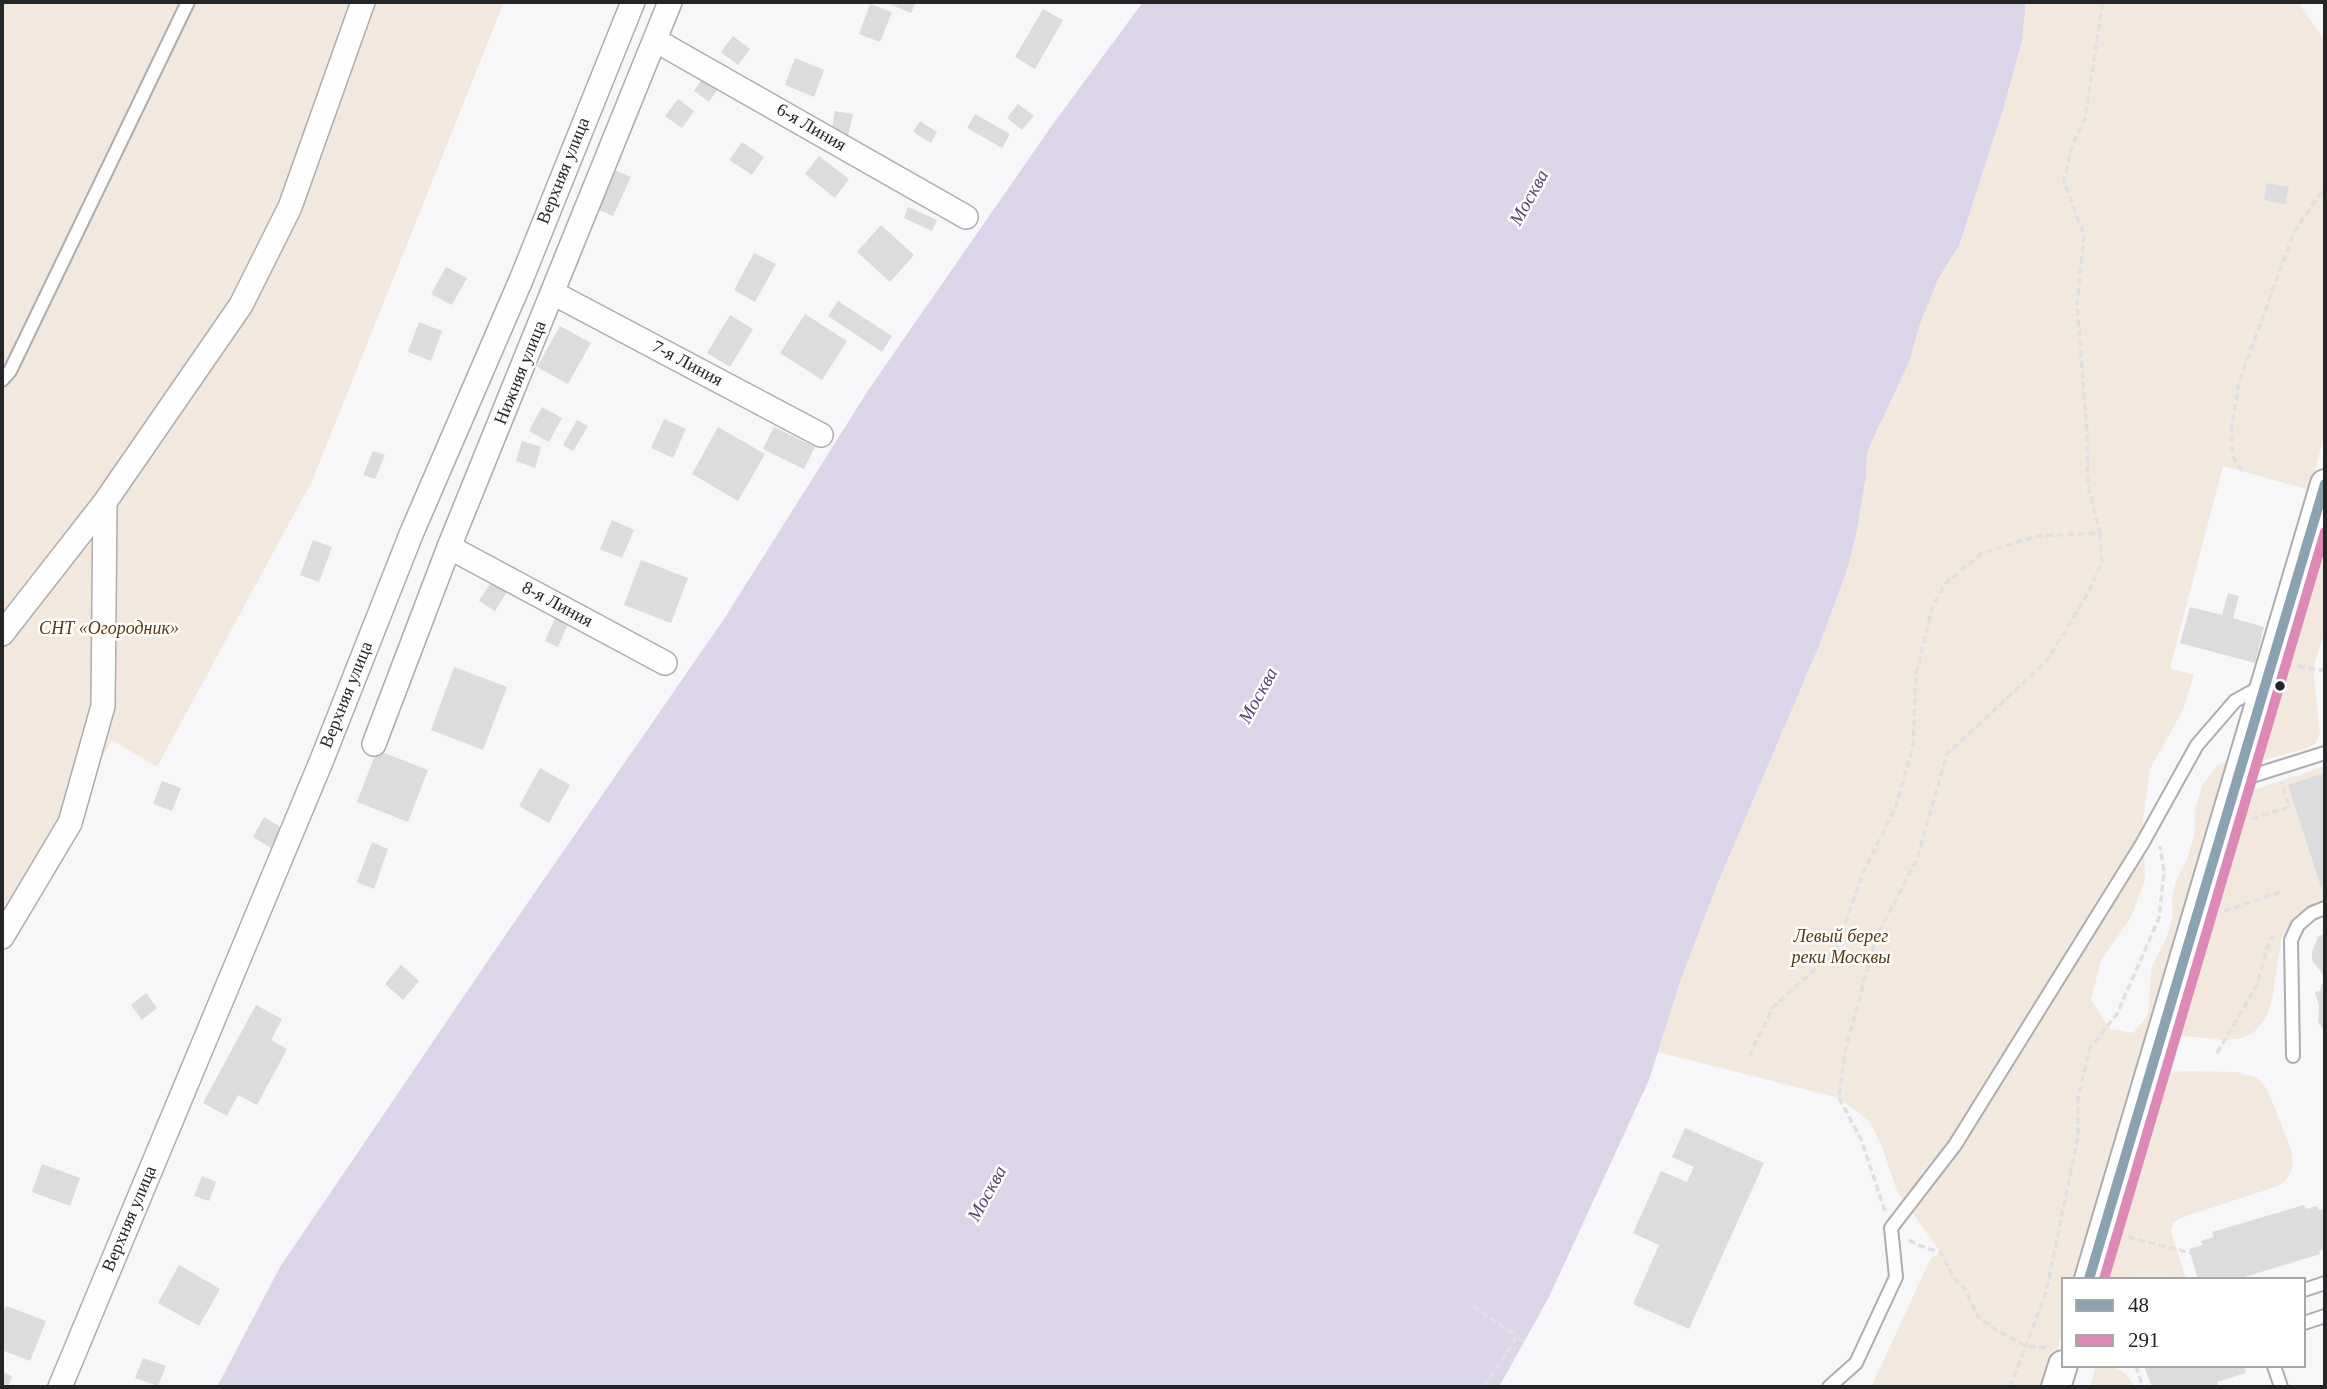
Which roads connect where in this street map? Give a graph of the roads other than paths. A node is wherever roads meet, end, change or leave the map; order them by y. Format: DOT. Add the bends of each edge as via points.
graph roads {
  1 [pos="188,2"];
  2 [pos="363,2"];
  3 [pos="633,2"];
  4 [pos="670,2"];
  5 [pos="655,40"];
  6 [pos="966,217"];
  7 [pos="553,293"];
  8 [pos="2,380"];
  9 [pos="821,435"];
  10 [pos="2325,484"];
  11 [pos="105,502"];
  12 [pos="449,548"];
  13 [pos="2,634"];
  14 [pos="665,663"];
  15 [pos="2266,684"];
  16 [pos="374,744"];
  17 [pos="2325,753"];
  18 [pos="2237,780"];
  19 [pos="2325,908"];
  20 [pos="2,937"];
  21 [pos="2293,1056"];
  22 [pos="2089,1277"];
  23 [pos="2325,1283"];
  24 [pos="2306,1289"];
  25 [pos="2325,1316"];
  26 [pos="2306,1322"];
  27 [pos="2062,1368"];
  28 [pos="2275,1368"];
  29 [pos="60,1387"];
  30 [pos="1829,1387"];
  31 [pos="2056,1387"];
  32 [pos="2281,1387"];
  1 -- 8 [label="lane" via="10,372"];
  2 -- 11 [label="street" via="290,207 241,304"];
  3 -- 29 [label="street, Верхняя улица"];
  4 -- 5 [label="street, Нижняя улица"];
  5 -- 6 [label="street, 6-я Линия"];
  5 -- 7 [label="street, Нижняя улица"];
  7 -- 9 [label="street, 7-я Линия"];
  7 -- 12 [label="street, Нижняя улица"];
  10 -- 15 [label="street"];
  11 -- 13 [label="street"];
  11 -- 20 [label="street" via="103,706 70,822"];
  12 -- 14 [label="street, 8-я Линия"];
  12 -- 16 [label="street, Нижняя улица"];
  15 -- 18 [label="street"];
  15 -- 30 [label="lane" via="2235,701 2197,746 2155,823 1955,1145 1891,1228 1896,1277 1857,1363"];
  17 -- 18 [label="lane"];
  18 -- 22 [label="street"];
  19 -- 21 [label="lane" via="2298,925 2291,940"];
  23 -- 24 [label="lane"];
  25 -- 26 [label="lane"];
  27 -- 31 [label="street"];
  28 -- 32 [label="lane"];
}
